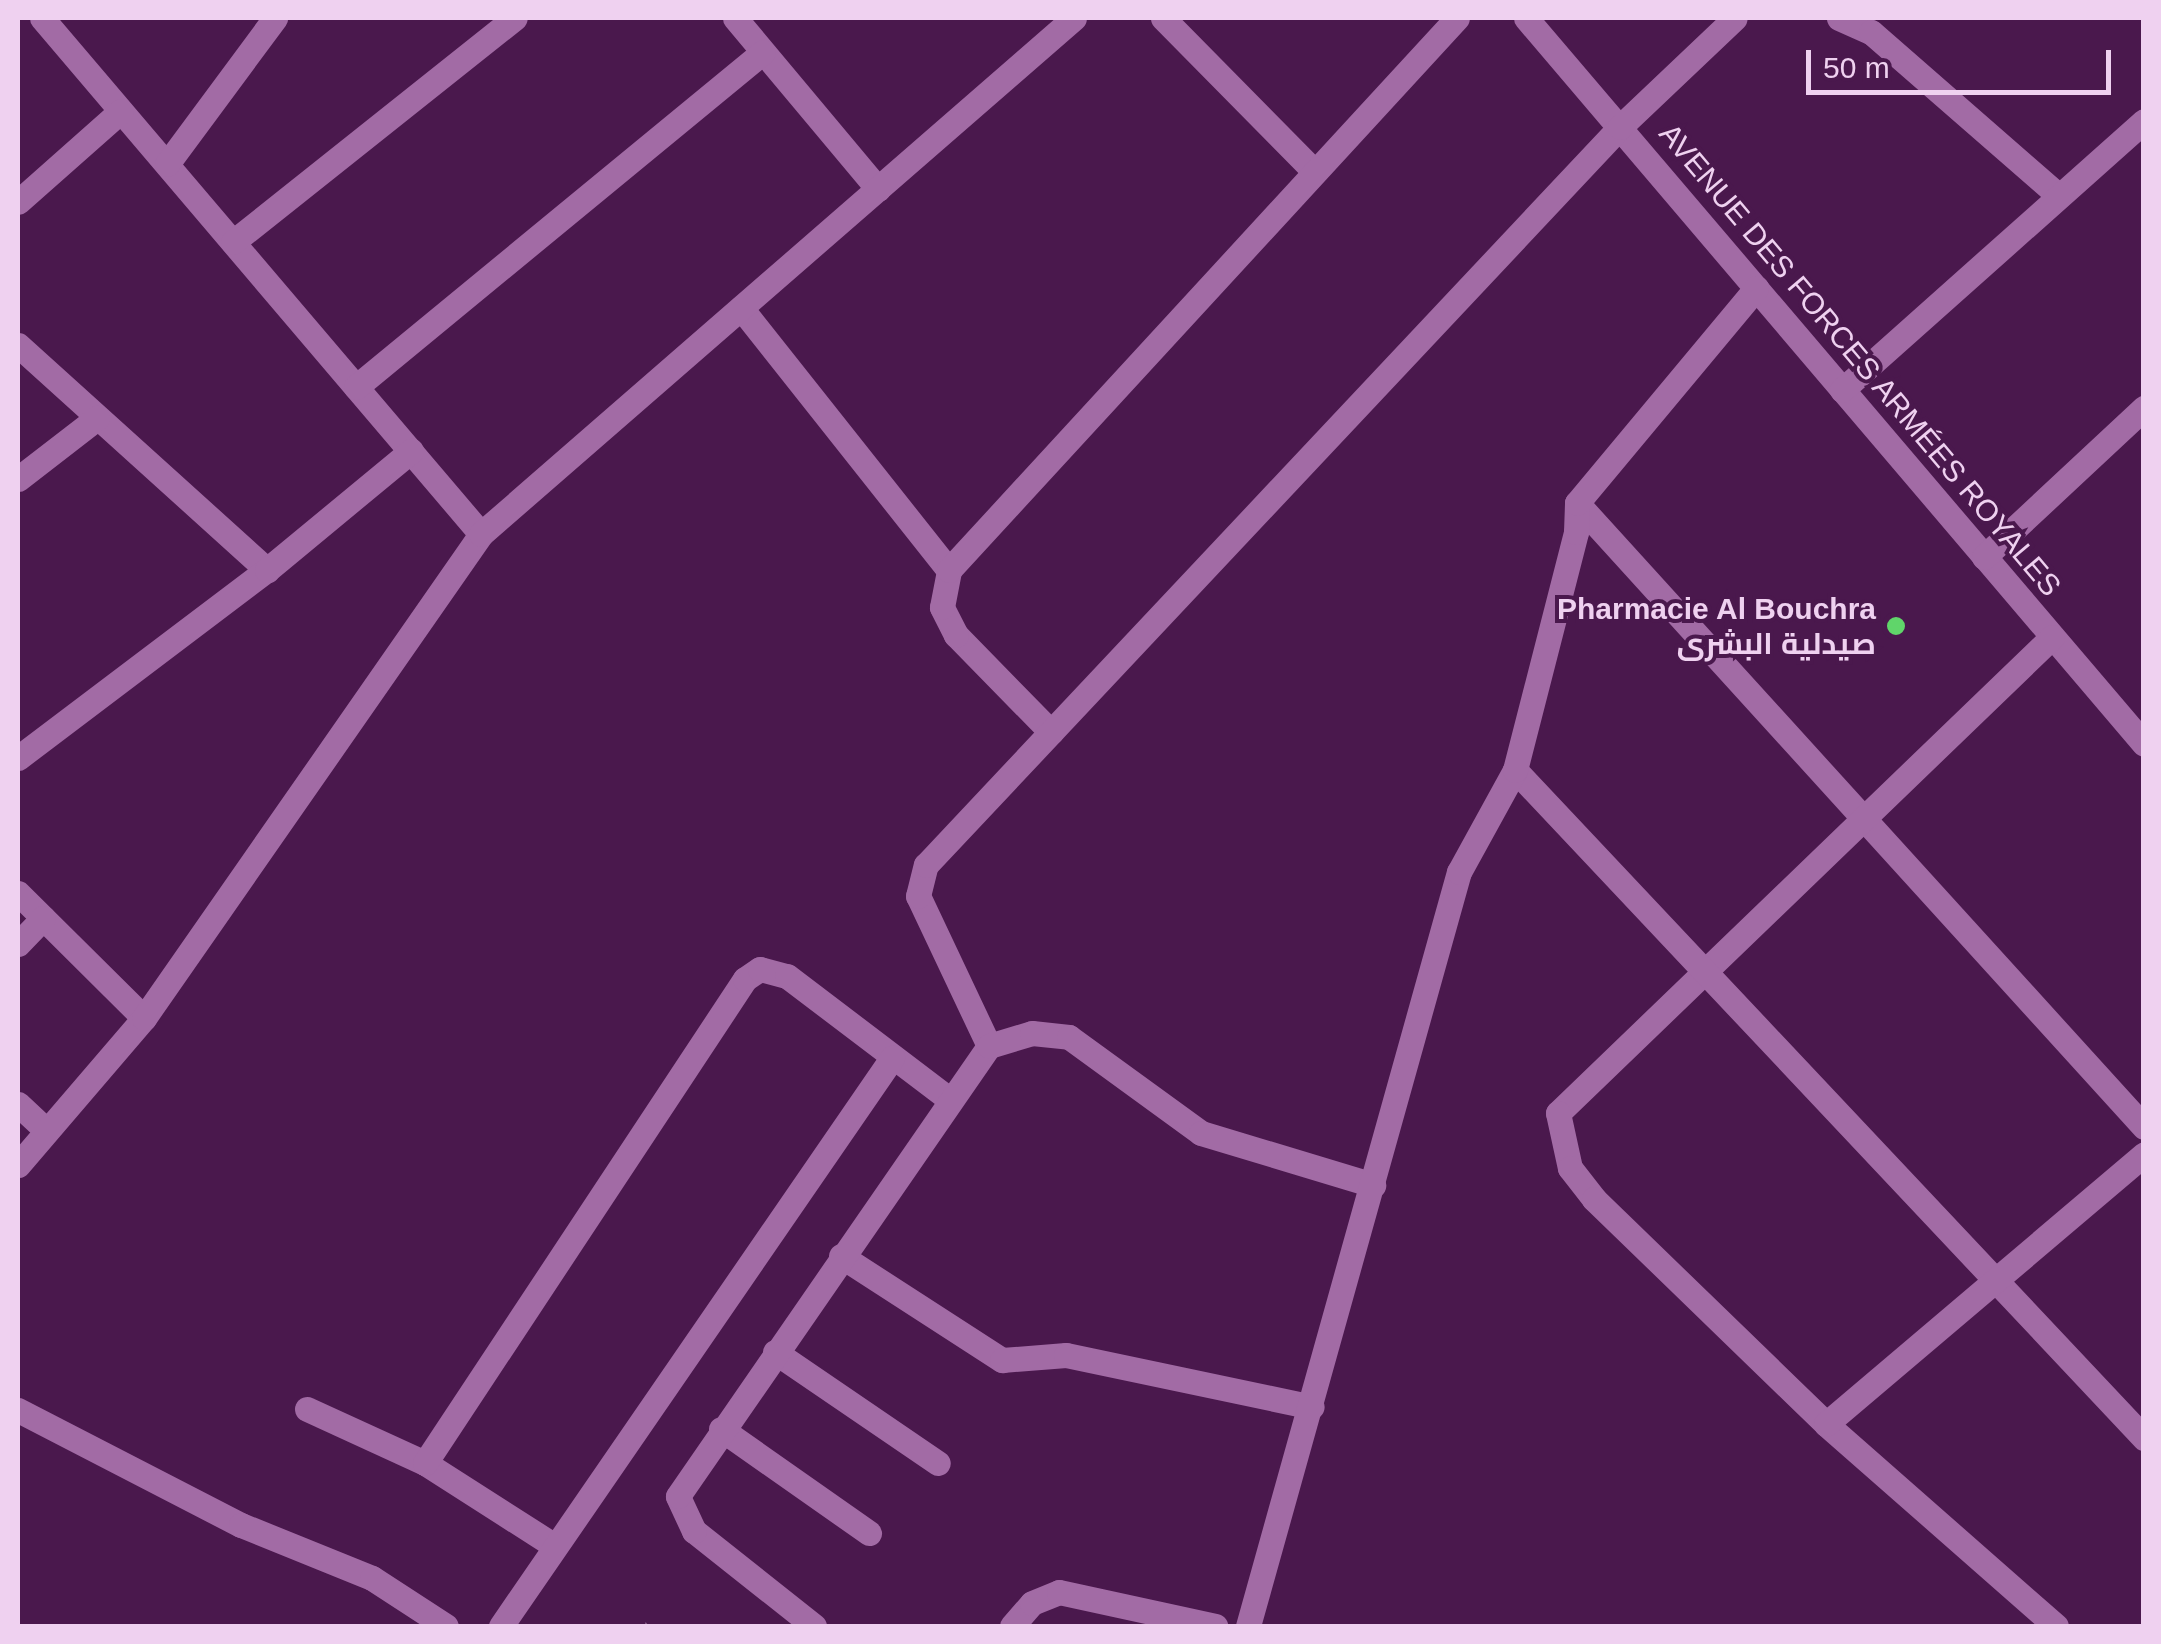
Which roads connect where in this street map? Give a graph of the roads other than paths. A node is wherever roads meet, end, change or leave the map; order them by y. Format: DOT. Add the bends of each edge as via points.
graph roads {
  1 [pos="42,18"];
  2 [pos="275,18"];
  3 [pos="515,18"];
  4 [pos="734,18"];
  5 [pos="1074,18"];
  6 [pos="1164,18"];
  7 [pos="1457,18"];
  8 [pos="1526,18"];
  9 [pos="1736,18"];
  10 [pos="1839,18"];
  11 [pos="763,52"];
  12 [pos="121,111"];
  13 [pos="2144,122"];
  14 [pos="1620,127"];
  15 [pos="167,164"];
  16 [pos="1315,172"];
  17 [pos="878,189"];
  18 [pos="2059,196"];
  19 [pos="18,202"];
  20 [pos="233,242"];
  21 [pos="1756,288"];
  22 [pos="741,308"];
  23 [pos="18,345"];
  24 [pos="356,386"];
  25 [pos="1842,390"];
  26 [pos="2144,408"];
  27 [pos="98,418"];
  28 [pos="411,451"];
  29 [pos="18,479"];
  30 [pos="1577,503"];
  31 [pos="481,534"];
  32 [pos="1984,557"];
  33 [pos="266,570"];
  34 [pos="949,570"];
  35 [pos="2052,637"];
  36 [pos="1051,732"];
  37 [pos="2144,744"];
  38 [pos="18,758"];
  39 [pos="1514,770"];
  40 [pos="1864,818"];
  41 [pos="18,893"];
  42 [pos="42,918"];
  43 [pos="18,944"];
  44 [pos="1705,972"];
  45 [pos="144,1018"];
  46 [pos="988,1046"];
  47 [pos="892,1058"];
  48 [pos="948,1098"];
  49 [pos="18,1104"];
  50 [pos="2144,1127"];
  51 [pos="46,1130"];
  52 [pos="2144,1154"];
  53 [pos="18,1165"];
  54 [pos="1373,1185"];
  55 [pos="841,1256"];
  56 [pos="1996,1281"];
  57 [pos="775,1352"];
  58 [pos="1312,1408"];
  59 [pos="307,1409"];
  60 [pos="18,1410"];
  61 [pos="1826,1424"];
  62 [pos="722,1429"];
  63 [pos="2144,1438"];
  64 [pos="938,1463"];
  65 [pos="425,1464"];
  66 [pos="869,1534"];
  67 [pos="555,1546"];
  68 [pos="446,1626"];
  69 [pos="500,1626"];
  70 [pos="814,1626"];
  71 [pos="1012,1626"];
  72 [pos="1216,1626"];
  73 [pos="1248,1626"];
  74 [pos="2056,1626"];
  1 -- 12 [label="street"];
  2 -- 15 [label="street"];
  3 -- 20 [label="street"];
  4 -- 11 [label="street"];
  5 -- 17 [label="street"];
  6 -- 16 [label="street"];
  7 -- 16 [label="street"];
  8 -- 14 [label="street, AVENUE DES FORCES ARMÉES ROYALES"];
  9 -- 14 [label="street"];
  10 -- 18 [label="street" via="1871,32"];
  11 -- 17 [label="street"];
  11 -- 24 [label="street"];
  12 -- 15 [label="street"];
  12 -- 19 [label="street"];
  13 -- 18 [label="street"];
  14 -- 21 [label="street, AVENUE DES FORCES ARMÉES ROYALES"];
  14 -- 36 [label="street"];
  15 -- 20 [label="street"];
  16 -- 34 [label="street"];
  17 -- 22 [label="street"];
  18 -- 25 [label="street"];
  20 -- 24 [label="street"];
  21 -- 25 [label="street, AVENUE DES FORCES ARMÉES ROYALES"];
  21 -- 30 [label="street"];
  22 -- 31 [label="street" via="565,454"];
  22 -- 34 [label="street"];
  23 -- 27 [label="street"];
  24 -- 28 [label="street"];
  25 -- 32 [label="street, AVENUE DES FORCES ARMÉES ROYALES"];
  26 -- 32 [label="street"];
  27 -- 29 [label="street"];
  27 -- 33 [label="street"];
  28 -- 31 [label="street"];
  28 -- 33 [label="street"];
  30 -- 39 [label="street" via="1576,532"];
  30 -- 40 [label="street"];
  31 -- 45 [label="street"];
  32 -- 35 [label="street, AVENUE DES FORCES ARMÉES ROYALES"];
  33 -- 38 [label="street"];
  34 -- 36 [label="street" via="942,607 956,635"];
  35 -- 37 [label="street, AVENUE DES FORCES ARMÉES ROYALES"];
  35 -- 40 [label="street"];
  36 -- 46 [label="street" via="926,864 920,880 918,896"];
  39 -- 44 [label="street"];
  39 -- 54 [label="street" via="1459,872"];
  40 -- 44 [label="street"];
  40 -- 50 [label="street"];
  41 -- 42 [label="street"];
  42 -- 43 [label="street"];
  42 -- 45 [label="street"];
  44 -- 56 [label="street"];
  44 -- 61 [label="street" via="1558,1113 1562,1144 1570,1168 1594,1199"];
  45 -- 51 [label="street"];
  46 -- 48 [label="street"];
  46 -- 54 [label="street" via="1032,1033 1069,1037 1201,1133"];
  47 -- 48 [label="street"];
  47 -- 65 [label="street" via="787,976 760,969 745,980"];
  47 -- 67 [label="street"];
  48 -- 55 [label="street"];
  49 -- 51 [label="street"];
  51 -- 53 [label="street"];
  52 -- 56 [label="street"];
  54 -- 58 [label="street"];
  55 -- 57 [label="street"];
  55 -- 58 [label="street" via="1002,1360 1066,1355"];
  56 -- 61 [label="street"];
  56 -- 63 [label="street"];
  57 -- 62 [label="street"];
  57 -- 64 [label="street"];
  58 -- 73 [label="street"];
  59 -- 65 [label="street"];
  60 -- 68 [label="street" via="241,1526 372,1578"];
  61 -- 74 [label="street"];
  62 -- 66 [label="street"];
  62 -- 70 [label="street" via="678,1496 682,1518"];
  65 -- 67 [label="street"];
  67 -- 69 [label="street"];
  71 -- 72 [label="street" via="1032,1602 1059,1592"];
}
